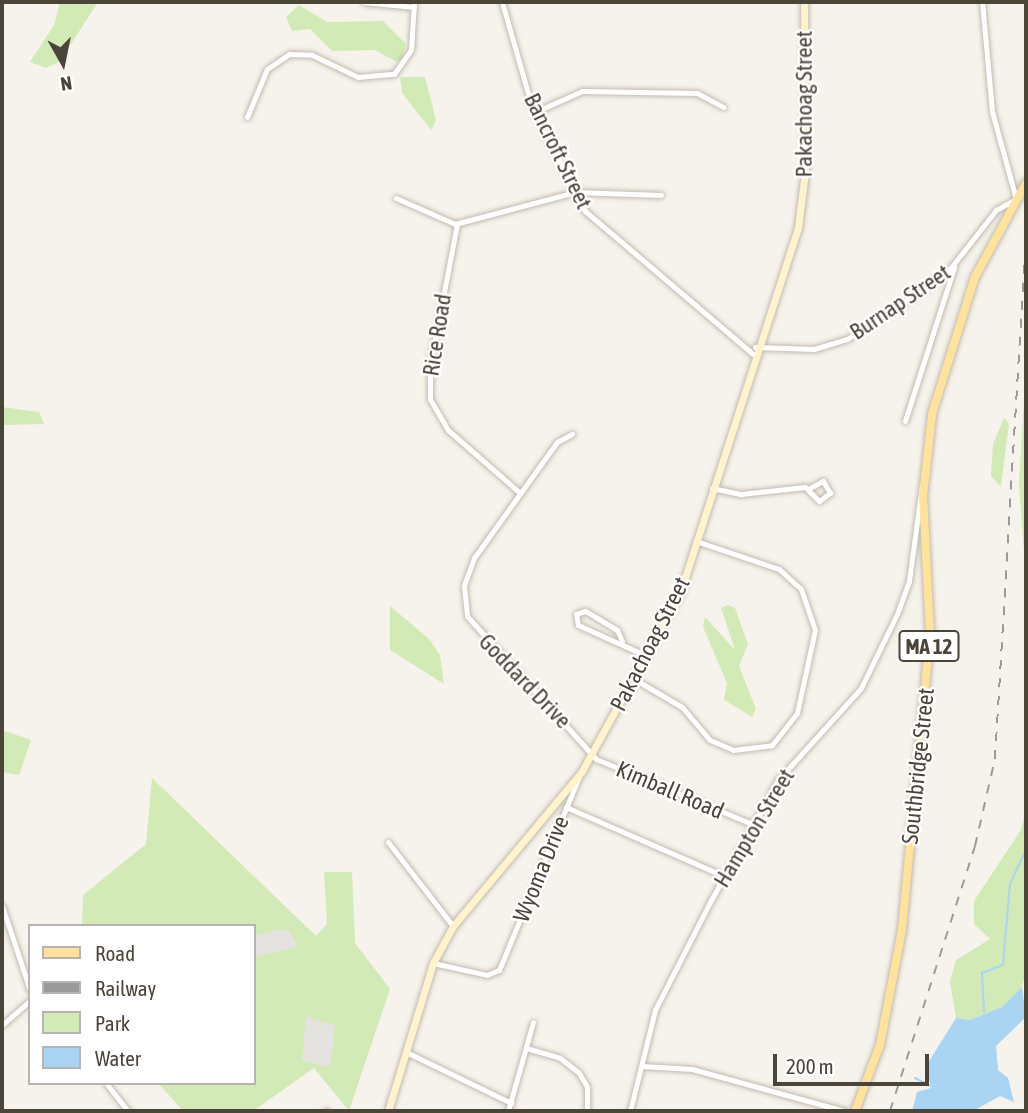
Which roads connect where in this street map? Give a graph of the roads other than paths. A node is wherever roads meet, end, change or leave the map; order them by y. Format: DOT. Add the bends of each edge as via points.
graph roads {
  1 [pos="364,2"];
  2 [pos="502,2"];
  3 [pos="804,2"];
  4 [pos="982,2"];
  5 [pos="414,5"];
  6 [pos="723,107"];
  7 [pos="535,112"];
  8 [pos="247,117"];
  9 [pos="1026,183"];
  10 [pos="575,192"];
  11 [pos="661,195"];
  12 [pos="1018,196"];
  13 [pos="396,198"];
  14 [pos="457,224"];
  15 [pos="954,267"];
  16 [pos="754,350"];
  17 [pos="905,421"];
  18 [pos="572,434"];
  19 [pos="924,482"];
  20 [pos="712,488"];
  21 [pos="810,488"];
  22 [pos="520,493"];
  23 [pos="696,541"];
  24 [pos="622,641"];
  25 [pos="647,656"];
  26 [pos="634,679"];
  27 [pos="593,750"];
  28 [pos="582,771"];
  29 [pos="566,807"];
  30 [pos="752,824"];
  31 [pos="388,842"];
  32 [pos="724,876"];
  33 [pos="2,906"];
  34 [pos="453,926"];
  35 [pos="433,963"];
  36 [pos="28,984"];
  37 [pos="28,1003"];
  38 [pos="533,1022"];
  39 [pos="2,1025"];
  40 [pos="526,1048"];
  41 [pos="407,1052"];
  42 [pos="642,1066"];
  43 [pos="108,1085"];
  44 [pos="511,1103"];
  45 [pos="128,1111"];
  46 [pos="387,1111"];
  47 [pos="508,1111"];
  48 [pos="587,1111"];
  49 [pos="630,1111"];
  50 [pos="845,1111"];
  51 [pos="855,1111"];
  1 -- 5 [label="street"];
  2 -- 7 [label="street, Bancroft Street"];
  3 -- 16 [label="street, Pakachoag Street" via="803,196 790,257"];
  4 -- 12 [label="street" via="991,104"];
  5 -- 8 [label="street" via="411,50 390,77 354,76 312,55 289,54 267,69"];
  6 -- 7 [label="street" via="697,93 582,91"];
  7 -- 10 [label="street, Bancroft Street"];
  9 -- 12 [label="main road, Southbridge Street / MA 12"];
  10 -- 11 [label="street"];
  10 -- 14 [label="street"];
  10 -- 16 [label="street, Bancroft Street" via="605,231"];
  12 -- 15 [label="street, Burnap Street" via="996,210"];
  12 -- 19 [label="main road, Southbridge Street / MA 12" via="985,254 948,357"];
  13 -- 14 [label="street"];
  14 -- 22 [label="street, Rice Road" via="429,365 430,399 448,430"];
  15 -- 16 [label="street, Burnap Street" via="835,345"];
  15 -- 17 [label="street"];
  16 -- 20 [label="street, Pakachoag Street"];
  18 -- 22 [label="street, Goddard Drive" via="557,442"];
  19 -- 30 [label="street, Hampton Street" via="905,595 869,675 783,773"];
  19 -- 51 [label="main road, Southbridge Street / MA 12" via="930,633 902,930 880,1045"];
  20 -- 21 [label="street" via="741,494"];
  20 -- 23 [label="street, Pakachoag Street"];
  22 -- 27 [label="street, Goddard Drive" via="471,563 466,610 536,699"];
  23 -- 25 [label="street, Pakachoag Street" via="677,602"];
  23 -- 26 [label="street" via="773,566 801,589 815,637 797,713 772,745 733,750 710,740 682,707"];
  24 -- 24 [label="street" via="612,643 578,625 576,614 585,611 620,633"];
  24 -- 25 [label="street"];
  25 -- 26 [label="street, Pakachoag Street"];
  26 -- 27 [label="street, Pakachoag Street"];
  27 -- 28 [label="street, Pakachoag Street"];
  27 -- 30 [label="street, Kimball Road" via="596,759"];
  28 -- 29 [label="street, Wyoma Drive"];
  28 -- 34 [label="street, Pakachoag Street"];
  29 -- 32 [label="street"];
  29 -- 35 [label="street, Wyoma Drive" via="500,968 490,976"];
  30 -- 32 [label="street, Hampton Street"];
  31 -- 34 [label="street"];
  32 -- 42 [label="street, Hampton Street" via="655,1010"];
  33 -- 36 [label="street"];
  34 -- 35 [label="street, Pakachoag Street"];
  35 -- 41 [label="street, Pakachoag Street"];
  37 -- 39 [label="street"];
  38 -- 40 [label="street"];
  40 -- 44 [label="street"];
  40 -- 48 [label="street" via="564,1060 579,1073 587,1087"];
  41 -- 44 [label="street"];
  41 -- 46 [label="street, Pakachoag Street"];
  42 -- 49 [label="street, Hampton Street"];
  42 -- 50 [label="street" via="692,1069"];
  43 -- 45 [label="street"];
  44 -- 47 [label="street"];
}
